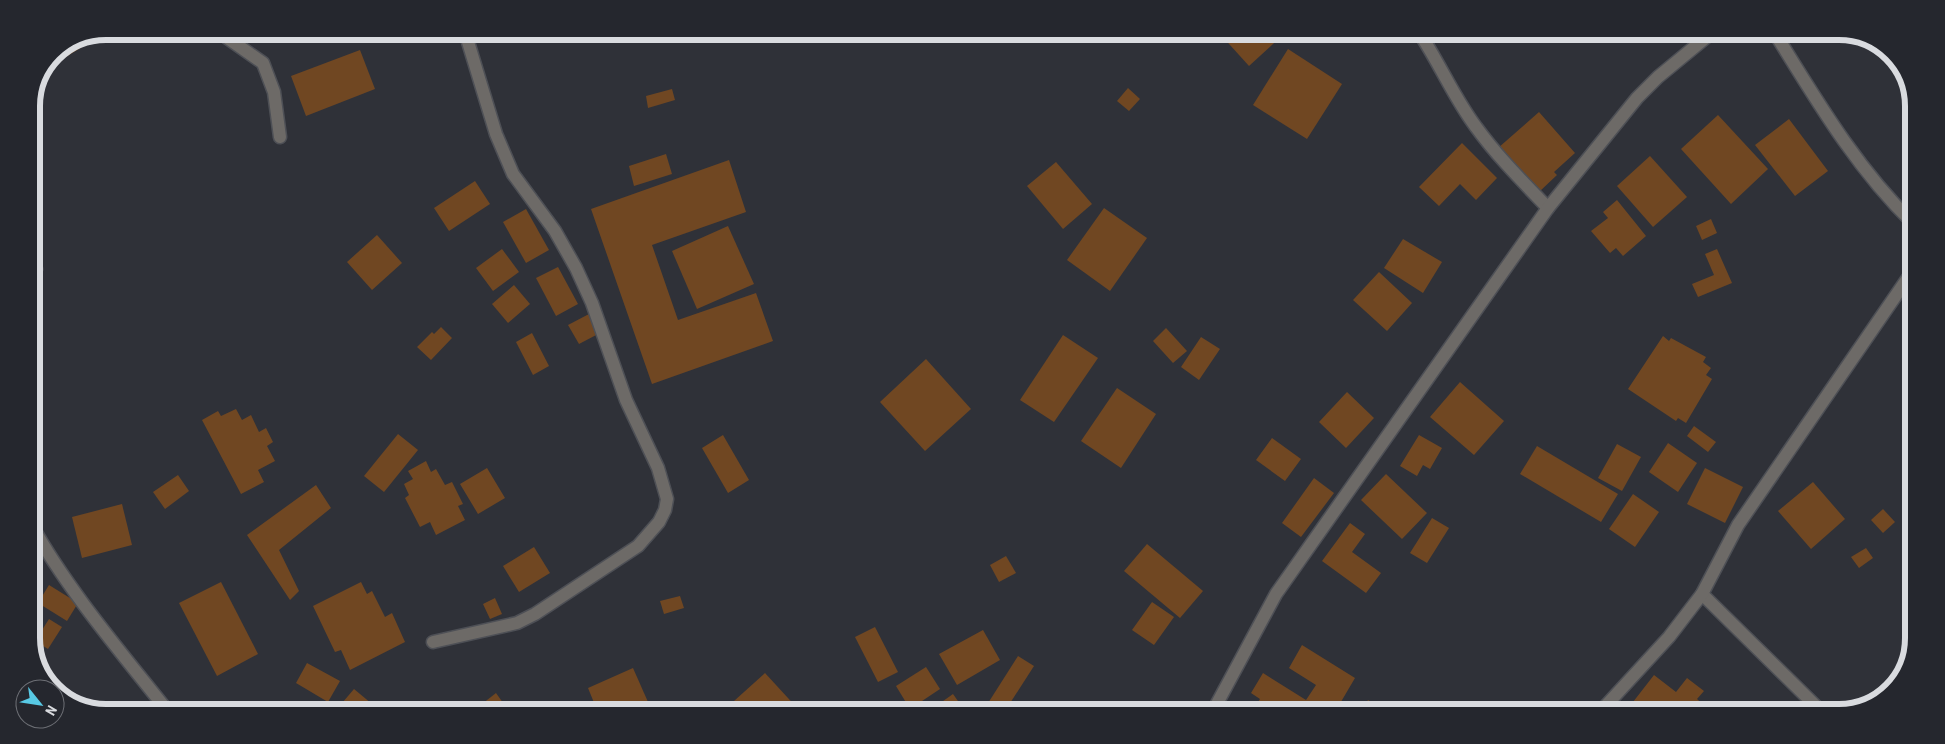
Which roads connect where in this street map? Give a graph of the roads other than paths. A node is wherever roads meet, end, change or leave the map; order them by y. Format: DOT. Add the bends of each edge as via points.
graph roads {
  1 [pos="230,40"];
  2 [pos="467,40"];
  3 [pos="1423,40"];
  4 [pos="1703,40"];
  5 [pos="1779,40"];
  6 [pos="280,137"];
  7 [pos="1548,208"];
  8 [pos="1905,215"];
  9 [pos="1905,282"];
  10 [pos="40,541"];
  11 [pos="1702,594"];
  12 [pos="433,642"];
  13 [pos="162,704"];
  14 [pos="1217,704"];
  15 [pos="1607,704"];
  16 [pos="1814,704"];
  1 -- 6 [label="street" via="263,63 274,92"];
  2 -- 12 [label="street" via="496,134 513,174 555,231 576,268 626,400 658,468 667,499 659,522 638,546 535,614 517,623"];
  3 -- 7 [label="street" via="1476,128"];
  4 -- 7 [label="street" via="1637,98"];
  5 -- 8 [label="street" via="1816,100 1875,184"];
  7 -- 14 [label="street" via="1276,594"];
  9 -- 11 [label="street" via="1738,526"];
  10 -- 13 [label="street" via="114,644"];
  11 -- 15 [label="street" via="1669,637"];
  11 -- 16 [label="street"];
}
